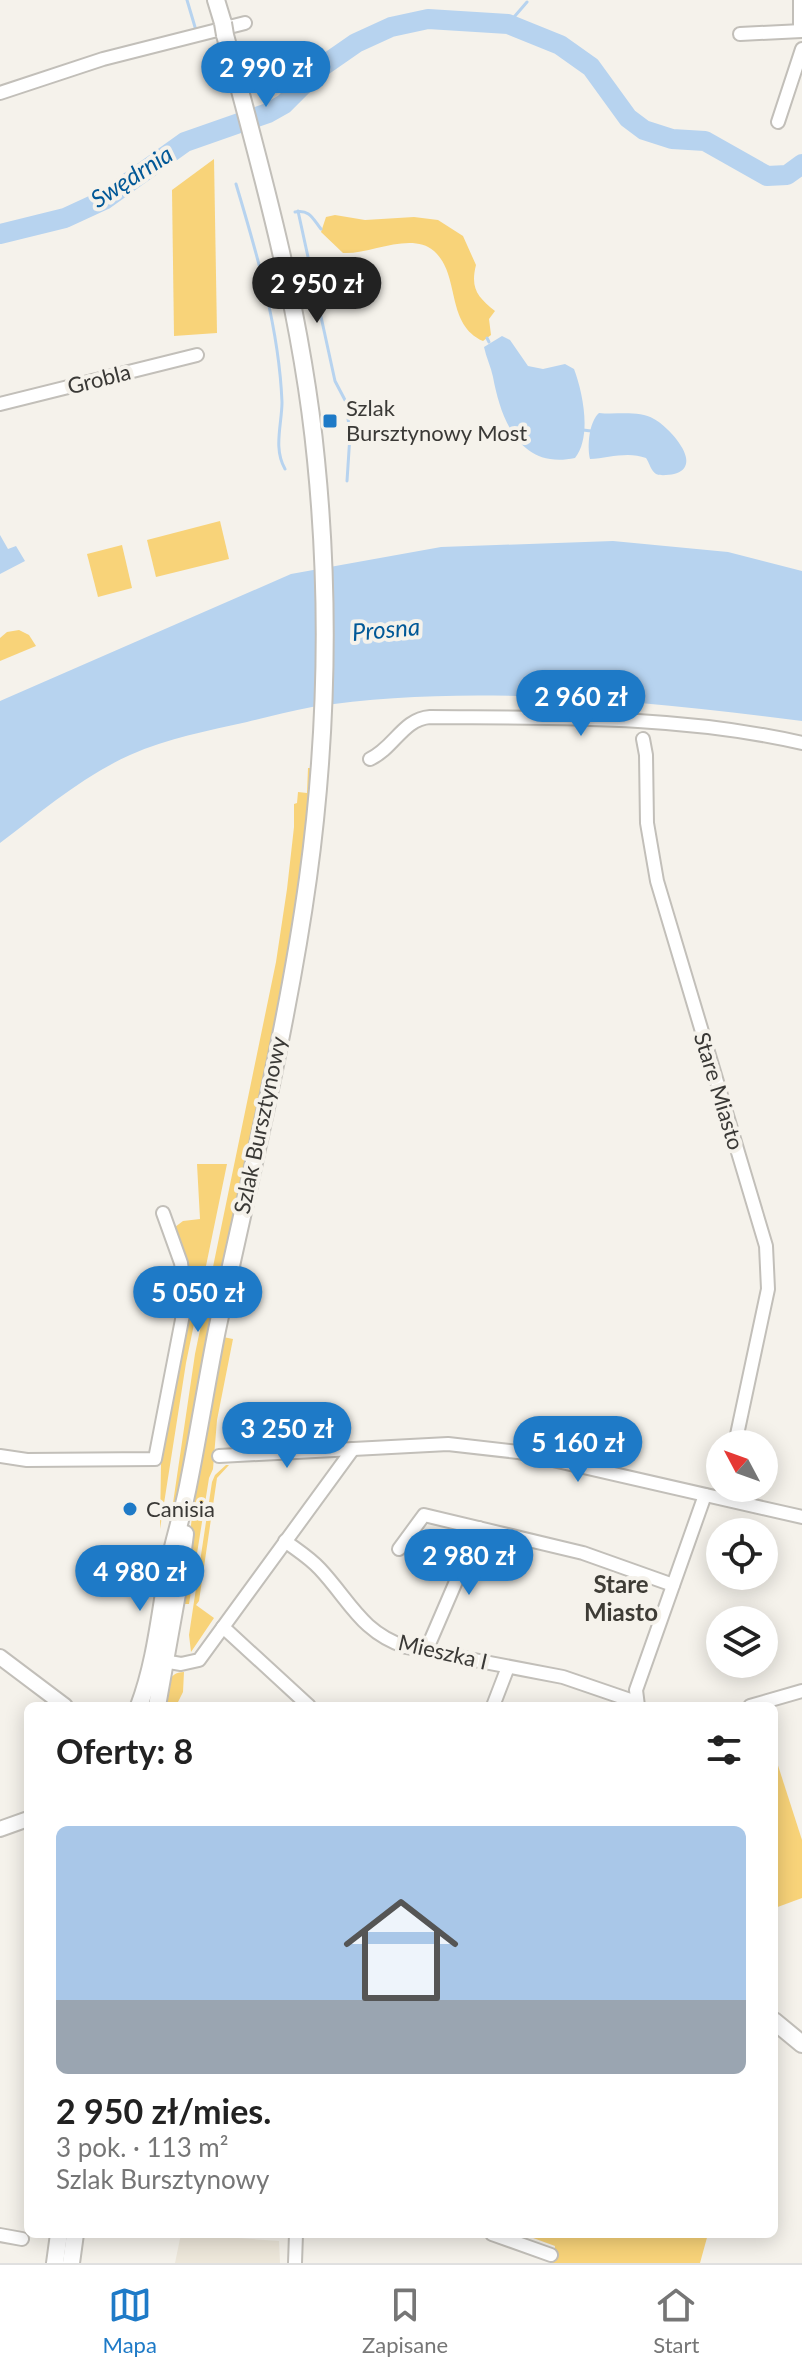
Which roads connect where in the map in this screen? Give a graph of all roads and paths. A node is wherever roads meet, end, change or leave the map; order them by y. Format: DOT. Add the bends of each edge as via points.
graph roads {
  1 [pos="216,0"];
  2 [pos="800,0"];
  3 [pos="245,23"];
  4 [pos="801,31"];
  5 [pos="740,34"];
  6 [pos="802,49"];
  7 [pos="0,93"];
  8 [pos="778,122"];
  9 [pos="197,355"];
  10 [pos="0,404"];
  11 [pos="643,739"];
  12 [pos="802,743"];
  13 [pos="370,759"];
  14 [pos="163,1213"];
  15 [pos="738,1430"];
  16 [pos="353,1449"];
  17 [pos="0,1456"];
  18 [pos="219,1456"];
  19 [pos="705,1495"];
  20 [pos="753,1502"];
  21 [pos="802,1517"];
  22 [pos="479,1528"];
  23 [pos="285,1541"];
  24 [pos="399,1549"];
  25 [pos="673,1585"];
  26 [pos="223,1627"];
  27 [pos="426,1651"];
  28 [pos="0,1657"];
  29 [pos="159,1661"];
  30 [pos="508,1667"];
  31 [pos="802,1691"];
  32 [pos="59,1702"];
  33 [pos="141,1702"];
  34 [pos="157,1702"];
  35 [pos="305,1702"];
  36 [pos="495,1702"];
  37 [pos="632,1702"];
  38 [pos="637,1702"];
  39 [pos="764,1702"];
  40 [pos="24,1820"];
  41 [pos="0,1829"];
  42 [pos="778,2024"];
  43 [pos="802,2044"];
  44 [pos="0,2235"];
  45 [pos="58,2238"];
  46 [pos="74,2238"];
  47 [pos="296,2238"];
  48 [pos="503,2238"];
  49 [pos="22,2239"];
  50 [pos="551,2255"];
  51 [pos="55,2263"];
  52 [pos="71,2263"];
  53 [pos="295,2263"];
  1 -- 29 [label="main road, Szlak Bursztynowy" via="294,309 310,407 323,550 322,725 300,927 169,1567"];
  2 -- 4 [label="street"];
  3 -- 7 [label="street" via="103,59"];
  4 -- 5 [label="street"];
  6 -- 8 [label="street"];
  9 -- 10 [label="street, Grobla"];
  11 -- 15 [label="street, Stare Miasto" via="647,823 657,881 766,1246 764,1310"];
  12 -- 13 [label="street" via="670,724 430,717 413,721"];
  14 -- 17 [label="street" via="181,1263 186,1299 155,1459"];
  16 -- 18 [label="street"];
  16 -- 19 [label="street" via="482,1447"];
  16 -- 23 [label="street"];
  19 -- 25 [label="street"];
  20 -- 21 [label="street"];
  22 -- 24 [label="street" via="424,1515"];
  22 -- 25 [label="street" via="583,1553"];
  22 -- 27 [label="street"];
  23 -- 26 [label="street"];
  23 -- 27 [label="street, Mieszka I" via="316,1565 370,1629 392,1643"];
  25 -- 38 [label="street" via="636,1690"];
  26 -- 29 [label="street" via="199,1660"];
  26 -- 35 [label="street"];
  27 -- 30 [label="street, Mieszka I"];
  28 -- 32 [label="street"];
  29 -- 33 [label="main road, Szlak Bursztynowy"];
  29 -- 34 [label="main road, Szlak Bursztynowy"];
  30 -- 36 [label="street"];
  30 -- 37 [label="street, Mieszka I" via="563,1677"];
  31 -- 39 [label="street"];
  40 -- 41 [label="street"];
  42 -- 43 [label="main road"];
  44 -- 49 [label="street"];
  45 -- 51 [label="main road"];
  46 -- 52 [label="main road"];
  47 -- 53 [label="street"];
  48 -- 50 [label="street"];
}
